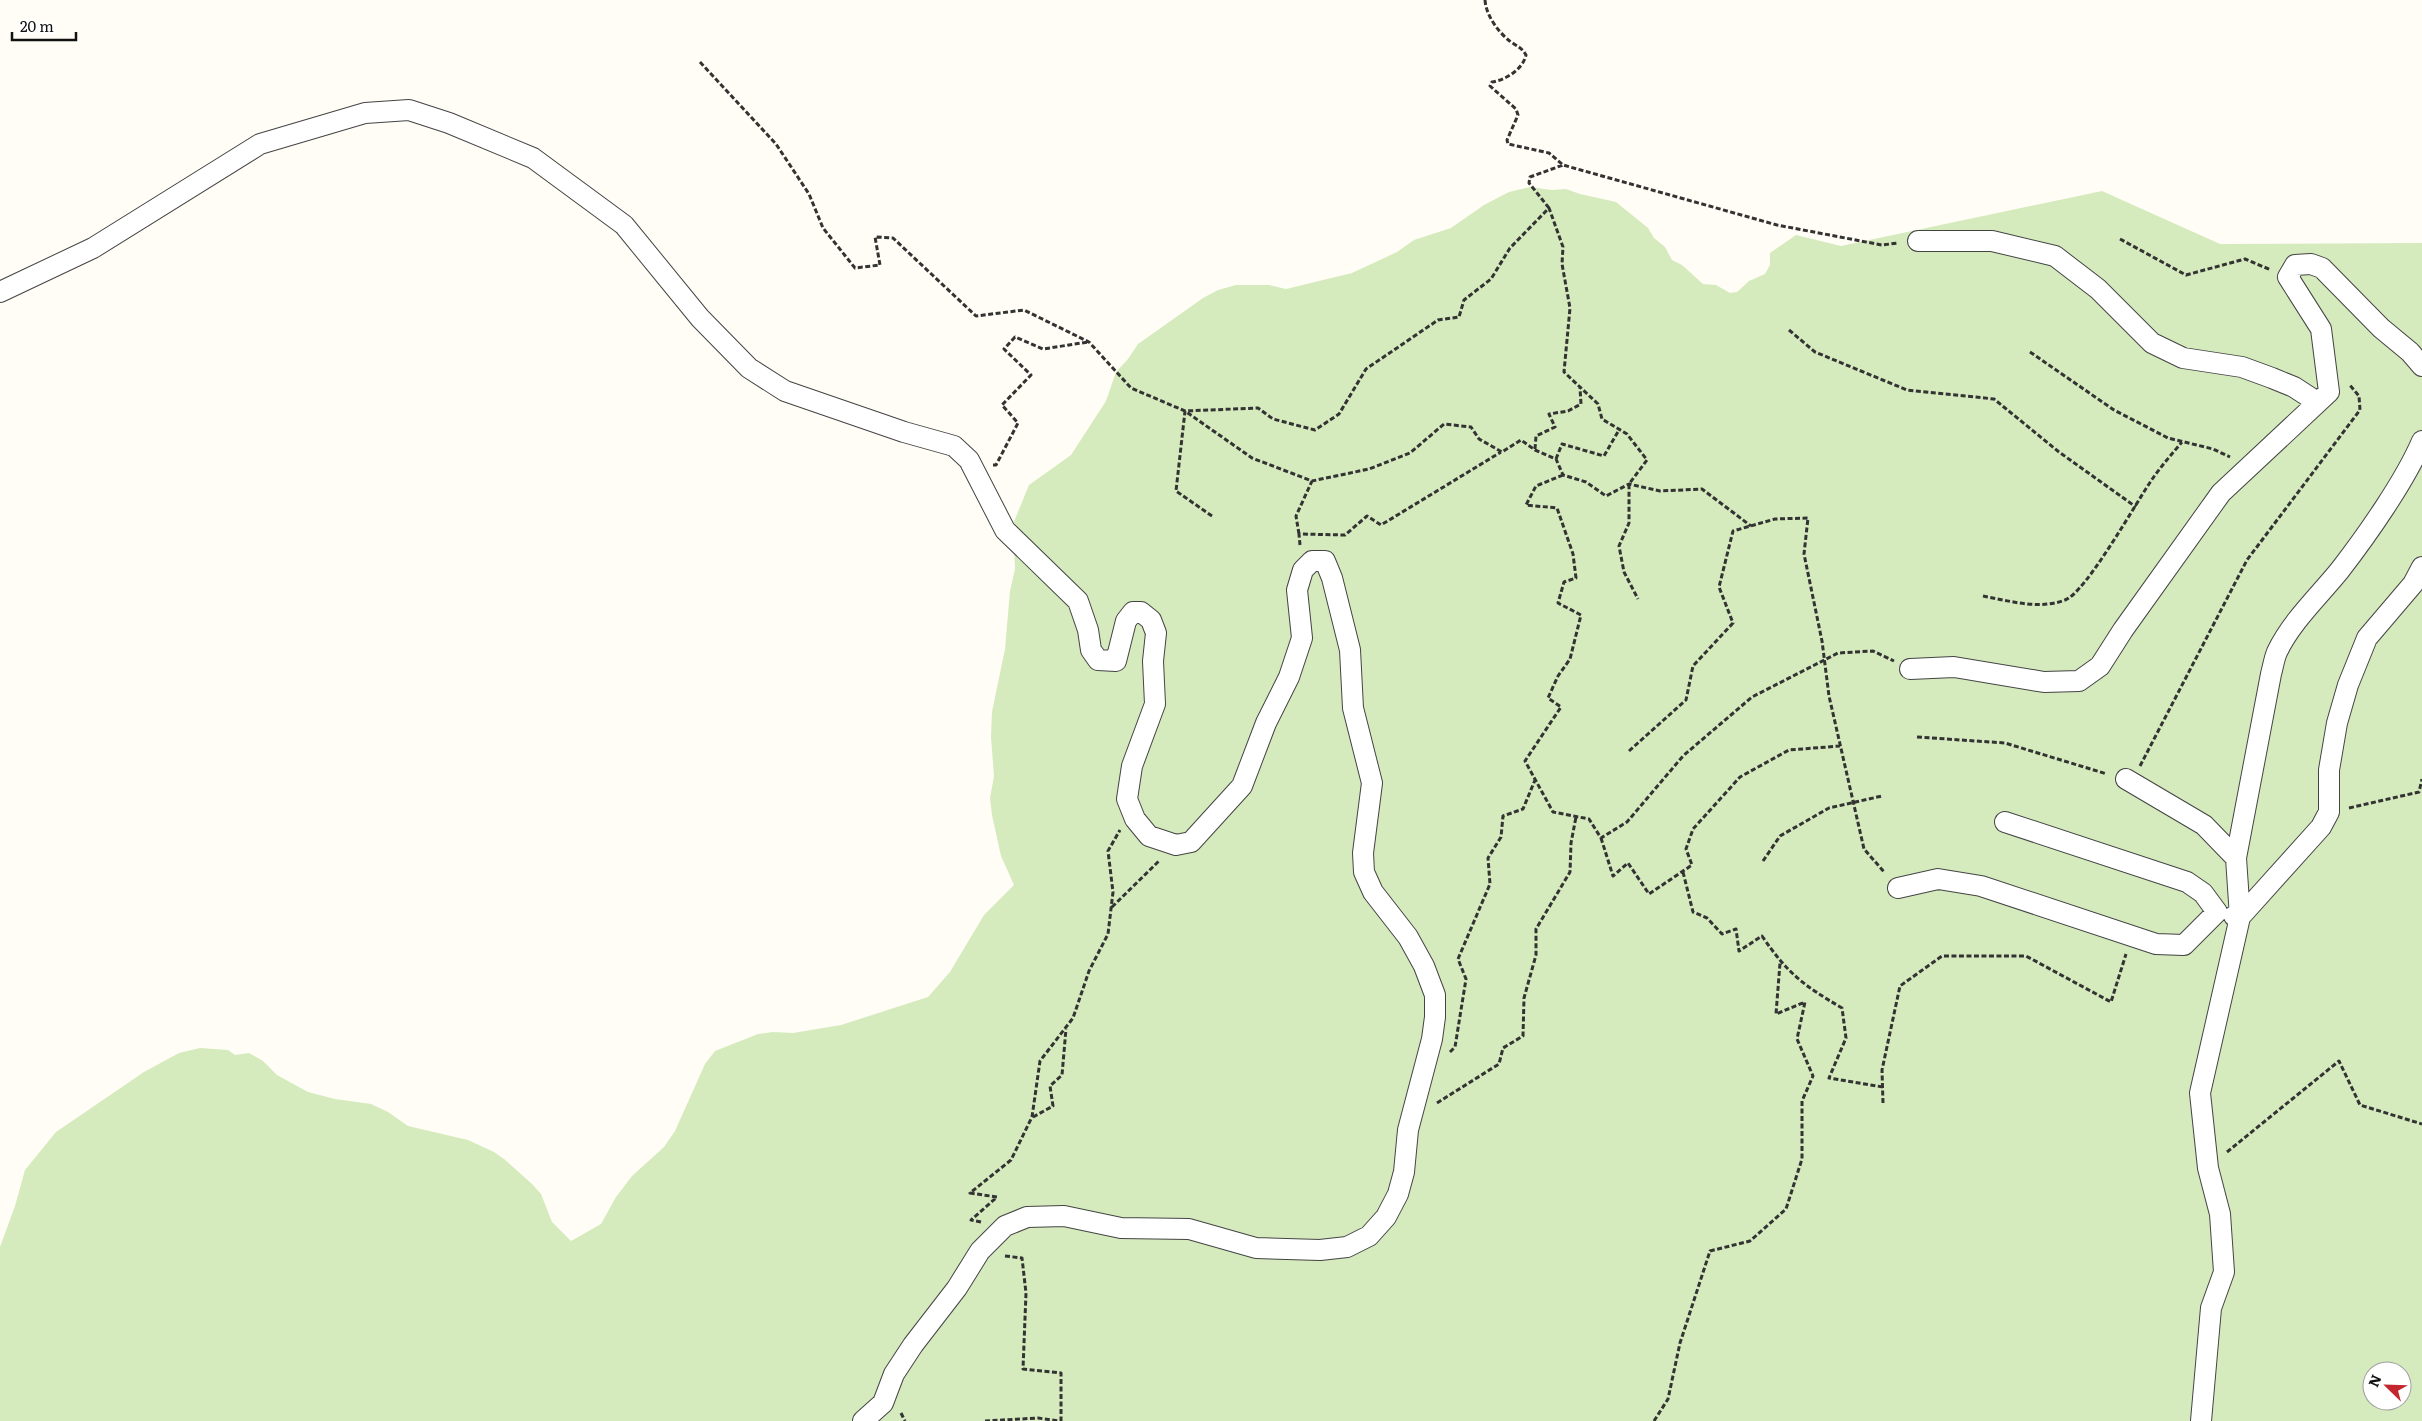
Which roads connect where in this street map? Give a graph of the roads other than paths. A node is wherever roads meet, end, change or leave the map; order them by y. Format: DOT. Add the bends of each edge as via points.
graph roads {
  1 [pos="1918,240"];
  2 [pos="0,292"];
  3 [pos="2422,366"];
  4 [pos="2317,402"];
  5 [pos="2422,441"];
  6 [pos="2422,567"];
  7 [pos="1910,670"];
  8 [pos="2126,779"];
  9 [pos="2005,822"];
  10 [pos="2236,858"];
  11 [pos="1898,888"];
  12 [pos="2217,912"];
  13 [pos="2240,917"];
  14 [pos="864,1421"];
  15 [pos="2201,1421"];
  1 -- 4 [label="street" via="1992,241 2055,256 2098,289 2152,344 2183,358 2242,368 2272,378"];
  2 -- 14 [label="street" via="92,248 260,144 365,113 409,110 533,158 624,225 700,318 749,368 785,391 954,446 968,460 1005,530 1078,601 1091,650 1098,660 1116,661 1126,620 1133,612 1140,612 1151,620 1156,633 1153,661 1155,704 1132,766 1127,799 1135,819 1149,836 1176,845 1191,842 1242,786 1302,638 1298,590 1302,570 1312,561 1324,561 1332,578 1350,650 1353,708 1372,783 1363,854 1364,872 1374,892 1408,937 1435,995 1432,1039 1411,1120 1404,1172 1386,1217 1369,1236 1347,1247 1320,1250 1256,1248 1189,1229 1121,1228 1064,1216 1027,1216 1005,1226 980,1251 894,1374 883,1403"];
  3 -- 4 [label="street" via="2322,268 2311,264 2295,265 2288,277 2321,329 2329,392"];
  4 -- 7 [label="street" via="2220,493 2100,666 2080,681 2044,682 1954,667"];
  5 -- 10 [label="street" via="2369,528 2277,652"];
  6 -- 13 [label="street" via="2412,584 2367,638 2348,684 2329,770 2329,812 2321,827"];
  8 -- 10 [label="street" via="2204,825"];
  9 -- 12 [label="street" via="2187,882 2203,893"];
  10 -- 13 [label="street"];
  11 -- 12 [label="street" via="1938,879 1981,886 2156,944 2184,945"];
  12 -- 13 [label="street"];
  13 -- 15 [label="street" via="2200,1093 2208,1168 2220,1214 2224,1272 2212,1308"];
}
